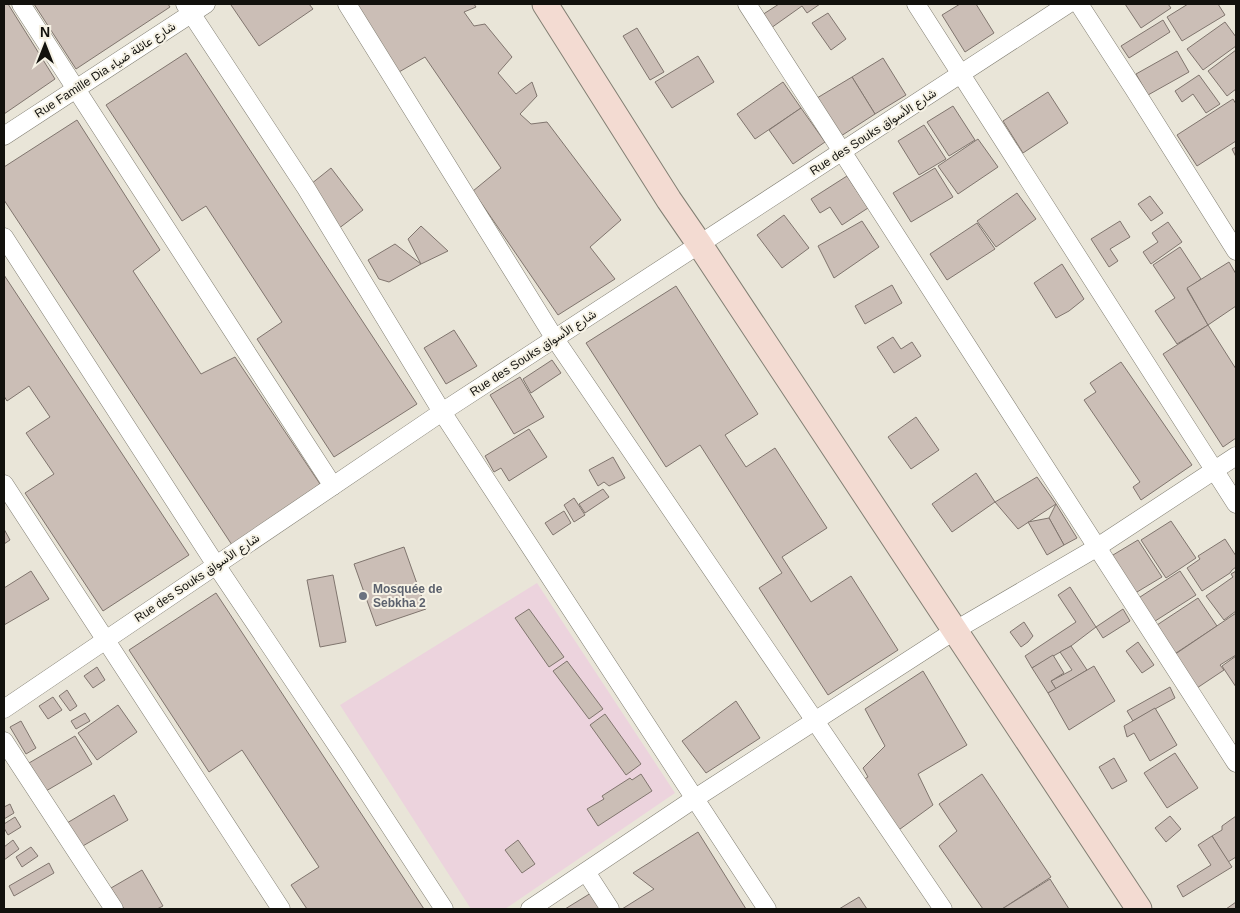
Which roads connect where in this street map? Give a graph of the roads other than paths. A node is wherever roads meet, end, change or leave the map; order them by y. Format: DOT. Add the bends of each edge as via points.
graph roads {
  1 [pos="21,4"];
  2 [pos="347,4"];
  3 [pos="545,4"];
  4 [pos="747,4"];
  5 [pos="916,4"];
  6 [pos="1068,4"];
  7 [pos="1079,4"];
  8 [pos="194,7"];
  9 [pos="962,73"];
  10 [pos="77,89"];
  11 [pos="4,136"];
  12 [pos="843,151"];
  13 [pos="4,238"];
  14 [pos="700,245"];
  15 [pos="1236,251"];
  16 [pos="555,339"];
  17 [pos="442,412"];
  18 [pos="1236,456"];
  19 [pos="1215,470"];
  20 [pos="4,484"];
  21 [pos="332,486"];
  22 [pos="1236,504"];
  23 [pos="1096,548"];
  24 [pos="216,565"];
  25 [pos="954,631"];
  26 [pos="105,640"];
  27 [pos="4,709"];
  28 [pos="815,720"];
  29 [pos="4,741"];
  30 [pos="1236,764"];
  31 [pos="694,799"];
  32 [pos="586,872"];
  33 [pos="114,909"];
  34 [pos="281,909"];
  35 [pos="444,909"];
  36 [pos="530,909"];
  37 [pos="610,909"];
  38 [pos="767,909"];
  39 [pos="943,909"];
  40 [pos="1139,909"];
  1 -- 10 [label="street"];
  2 -- 16 [label="street"];
  3 -- 14 [label="street"];
  4 -- 12 [label="street"];
  5 -- 9 [label="street"];
  6 -- 9 [label="street, Rue des Souks شارع الأسواق"];
  7 -- 15 [label="street"];
  8 -- 10 [label="street, Rue Famille Dia شارع عائلة ضياء"];
  8 -- 17 [label="street"];
  9 -- 12 [label="street, Rue des Souks شارع الأسواق"];
  9 -- 19 [label="street"];
  10 -- 11 [label="street, Rue Famille Dia شارع عائلة ضياء"];
  10 -- 21 [label="street"];
  12 -- 14 [label="street, Rue des Souks شارع الأسواق"];
  12 -- 23 [label="street"];
  13 -- 24 [label="street"];
  14 -- 16 [label="street, Rue des Souks شارع الأسواق"];
  14 -- 25 [label="street"];
  16 -- 17 [label="street, Rue des Souks شارع الأسواق"];
  16 -- 28 [label="street"];
  17 -- 21 [label="street, Rue des Souks شارع الأسواق"];
  17 -- 31 [label="street"];
  18 -- 19 [label="street"];
  19 -- 22 [label="street"];
  19 -- 23 [label="street"];
  20 -- 26 [label="street"];
  21 -- 24 [label="street, Rue des Souks شارع الأسواق"];
  23 -- 25 [label="street"];
  23 -- 30 [label="street"];
  24 -- 26 [label="street, Rue des Souks شارع الأسواق"];
  24 -- 35 [label="street"];
  25 -- 28 [label="street"];
  25 -- 40 [label="street"];
  26 -- 27 [label="street, Rue des Souks شارع الأسواق"];
  26 -- 34 [label="street"];
  28 -- 31 [label="street"];
  28 -- 39 [label="street"];
  29 -- 33 [label="street"];
  31 -- 32 [label="street"];
  31 -- 38 [label="street"];
  32 -- 36 [label="street"];
  32 -- 37 [label="street"];
}
